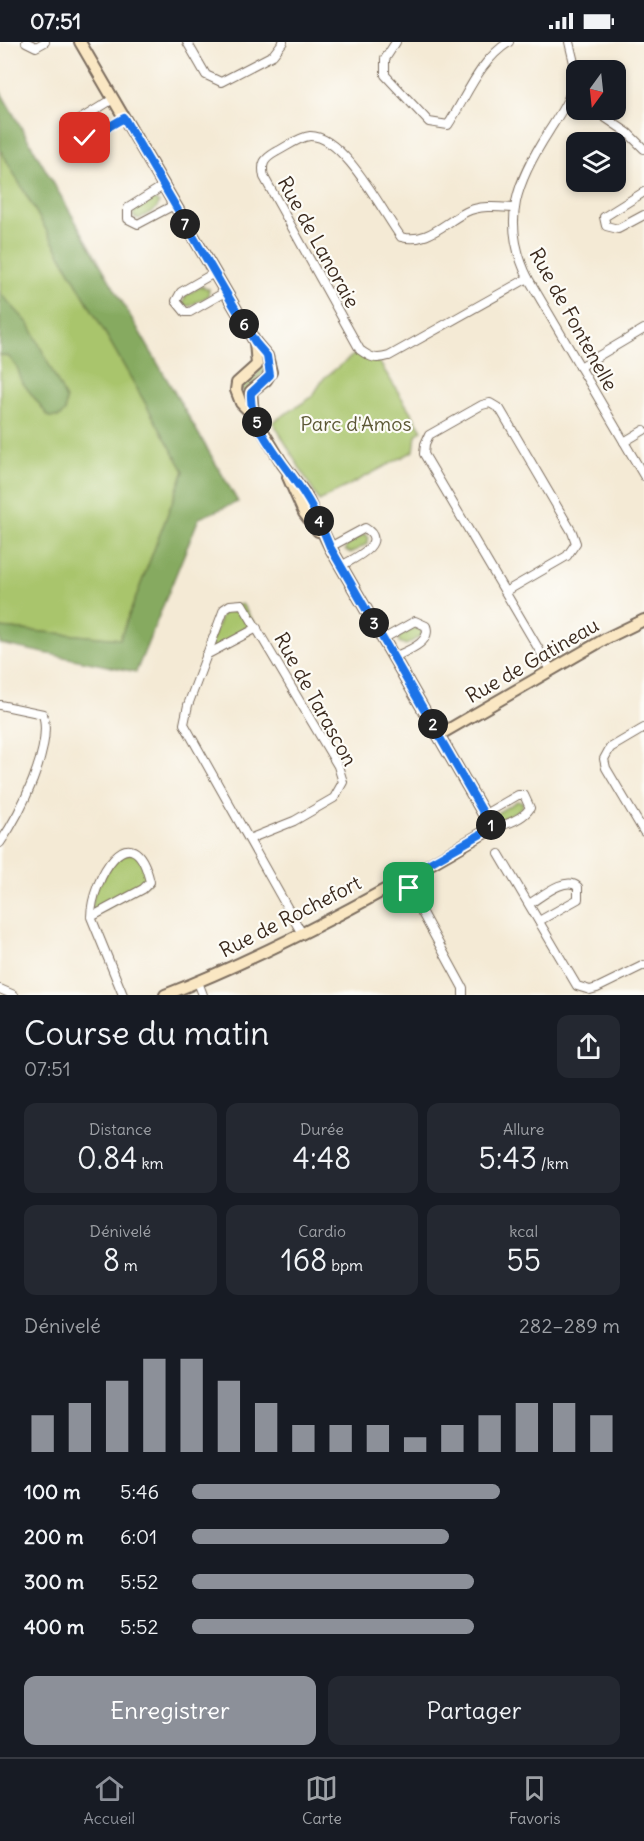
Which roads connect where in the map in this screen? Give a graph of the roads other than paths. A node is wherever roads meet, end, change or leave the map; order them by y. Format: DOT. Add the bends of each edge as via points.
graph roads {
  1 [pos="26,42"];
  2 [pos="45,42"];
  3 [pos="80,42"];
  4 [pos="187,42"];
  5 [pos="283,42"];
  6 [pos="396,42"];
  7 [pos="509,42"];
  8 [pos="569,42"];
  9 [pos="573,60"];
  10 [pos="113,99"];
  11 [pos="566,108"];
  12 [pos="124,118"];
  13 [pos="609,120"];
  14 [pos="644,149"];
  15 [pos="163,186"];
  16 [pos="644,192"];
  17 [pos="174,205"];
  18 [pos="513,208"];
  19 [pos="644,215"];
  20 [pos="214,273"];
  21 [pos="528,278"];
  22 [pos="225,292"];
  23 [pos="644,329"];
  24 [pos="255,342"];
  25 [pos="580,367"];
  26 [pos="254,415"];
  27 [pos="644,430"];
  28 [pos="624,442"];
  29 [pos="644,476"];
  30 [pos="330,547"];
  31 [pos="341,566"];
  32 [pos="505,592"];
  33 [pos="644,620"];
  34 [pos="257,628"];
  35 [pos="383,639"];
  36 [pos="206,655"];
  37 [pos="394,657"];
  38 [pos="550,670"];
  39 [pos="0,705"];
  40 [pos="644,728"];
  41 [pos="439,735"];
  42 [pos="484,814"];
  43 [pos="492,828"];
  44 [pos="644,832"];
  45 [pos="249,839"];
  46 [pos="0,843"];
  47 [pos="499,854"];
  48 [pos="403,878"];
  49 [pos="529,904"];
  50 [pos="91,917"];
  51 [pos="539,921"];
  52 [pos="301,932"];
  53 [pos="644,965"];
  54 [pos="198,982"];
  55 [pos="0,989"];
  56 [pos="14,995"];
  57 [pos="123,995"];
  58 [pos="165,995"];
  59 [pos="203,995"];
  60 [pos="464,995"];
  1 -- 2 [label="street" via="36,46"];
  3 -- 10 [label="street"];
  4 -- 5 [label="street" via="206,75 216,82 273,55"];
  6 -- 7 [label="street" via="385,59 385,75 429,122 439,125 448,125 475,78 497,50"];
  8 -- 9 [label="street, Rue de Fontenelle"];
  10 -- 12 [label="street"];
  10 -- 12 [label="street" via="79,120 78,133 91,137"];
  11 -- 18 [label="street, Rue de Fontenelle" via="538,149"];
  12 -- 15 [label="street"];
  13 -- 14 [label="street"];
  15 -- 17 [label="street"];
  15 -- 17 [label="street" via="128,208 128,219 138,224"];
  16 -- 19 [label="street" via="604,217 606,226 618,228"];
  17 -- 20 [label="street"];
  18 -- 21 [label="street, Rue de Fontenelle" via="519,259"];
  18 -- 21 [label="street, Rue de Lanoraie" via="468,211 432,234 412,240 401,237 344,154 321,138 305,137 265,158 261,166 360,350 369,357 378,360 389,356"];
  20 -- 22 [label="street"];
  20 -- 22 [label="street" via="180,293 178,306 190,312"];
  21 -- 25 [label="street, Rue de Fontenelle"];
  22 -- 24 [label="street"];
  23 -- 25 [label="street"];
  24 -- 26 [label="street" via="267,356 271,369 268,377 251,391"];
  24 -- 26 [label="street" via="256,367 238,380 236,388 241,403"];
  25 -- 28 [label="street, Rue de Fontenelle"];
  26 -- 30 [label="street" via="282,463 304,513"];
  27 -- 28 [label="street"];
  28 -- 29 [label="street, Rue de Fontenelle"];
  30 -- 31 [label="street"];
  30 -- 31 [label="street" via="360,529 372,533 371,547"];
  31 -- 35 [label="street"];
  32 -- 32 [label="street" via="567,556 576,543 500,409 490,403 429,435 424,454"];
  32 -- 38 [label="street"];
  33 -- 38 [label="street, Rue de Gatineau"];
  34 -- 36 [label="street, Rue de Tarascon"];
  34 -- 36 [label="street, Rue de Tarascon" via="242,604 230,605 224,609"];
  34 -- 45 [label="street, Rue de Tarascon" via="338,766 343,782 334,798 294,821"];
  35 -- 37 [label="street"];
  35 -- 37 [label="street" via="415,621 426,626 425,639"];
  36 -- 45 [label="street, Rue de Tarascon" via="184,724"];
  37 -- 41 [label="street"];
  38 -- 41 [label="street, Rue de Gatineau"];
  39 -- 46 [label="street" via="43,714 46,724 27,795"];
  40 -- 44 [label="street" via="610,748 604,759"];
  41 -- 42 [label="street"];
  42 -- 43 [label="street"];
  42 -- 43 [label="street" via="518,795 527,798 527,812"];
  43 -- 48 [label="street, Rue de Rochefort"];
  45 -- 52 [label="street, Rue de Tarascon"];
  47 -- 49 [label="street"];
  48 -- 52 [label="street, Rue de Rochefort"];
  48 -- 60 [label="street"];
  49 -- 51 [label="street"];
  49 -- 51 [label="street" via="567,883 578,887 578,899"];
  50 -- 50 [label="street" via="94,891 112,858 121,850 138,852 150,882"];
  50 -- 57 [label="street"];
  51 -- 53 [label="street" via="573,983 582,988 597,988"];
  52 -- 54 [label="street, Rue de Rochefort"];
  54 -- 58 [label="street, Rue de Rochefort"];
  54 -- 59 [label="street"];
  55 -- 56 [label="street"];
}
